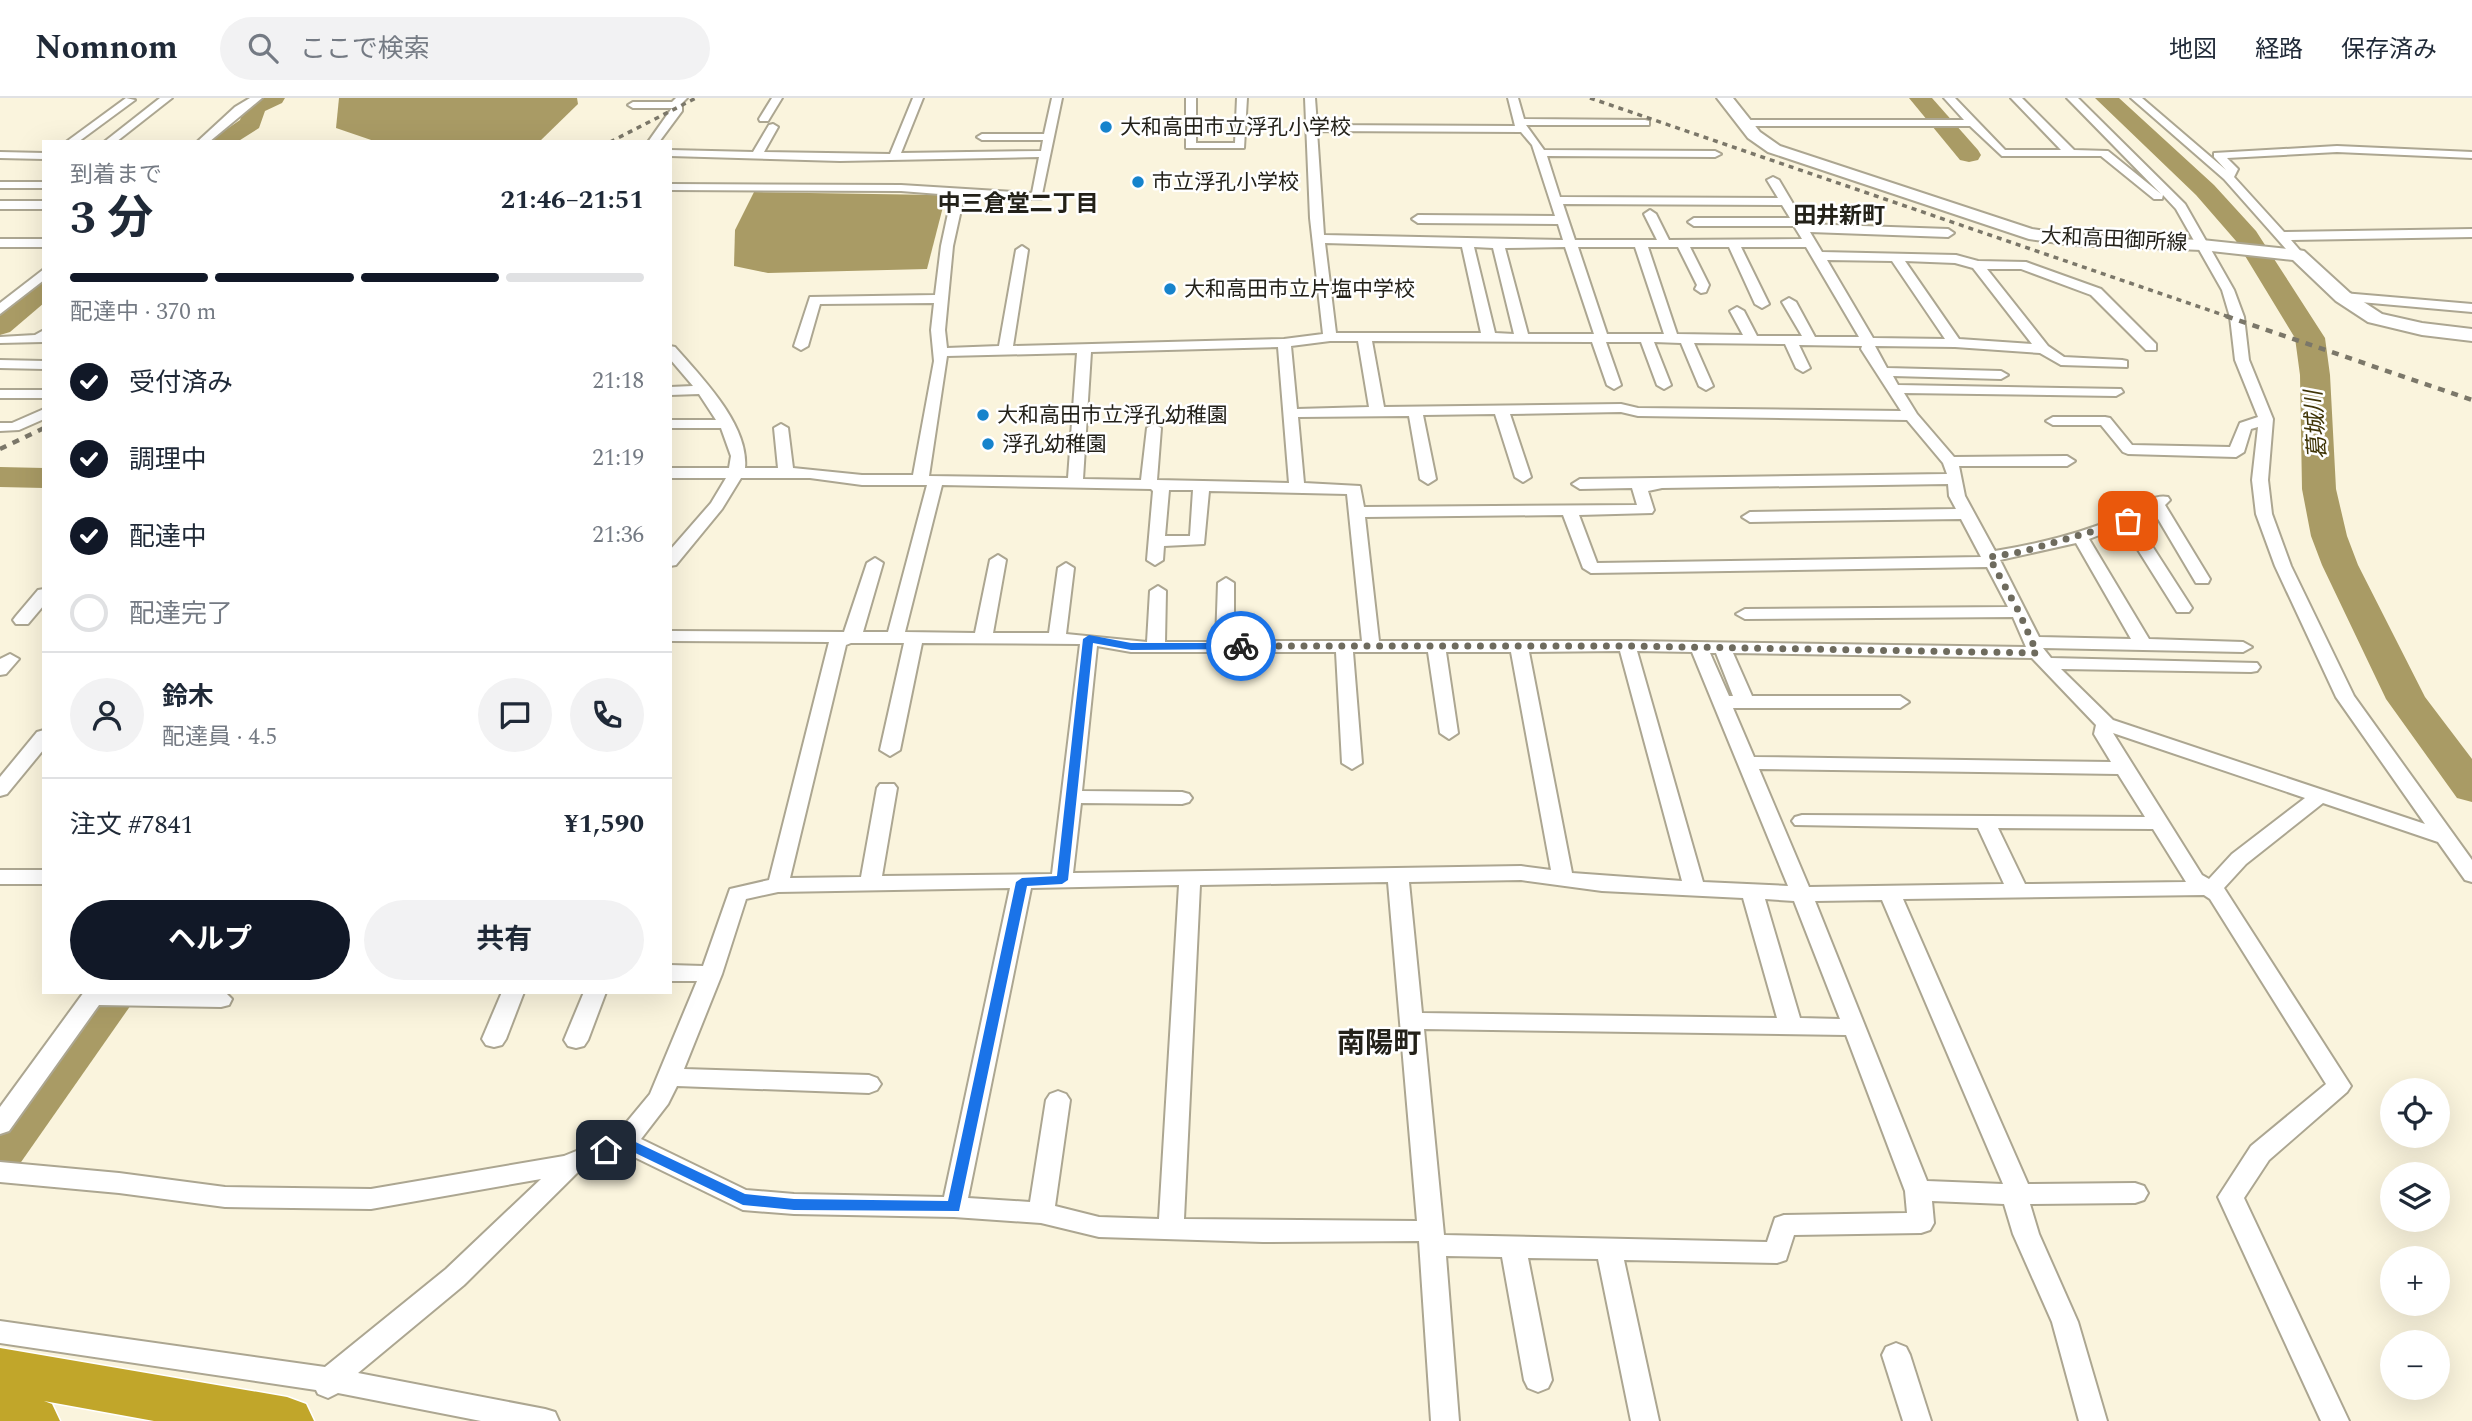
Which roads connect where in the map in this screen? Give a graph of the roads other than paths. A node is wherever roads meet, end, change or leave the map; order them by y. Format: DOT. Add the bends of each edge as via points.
graph roads {
  1 [pos="167,98"];
  2 [pos="257,98"];
  3 [pos="777,98"];
  4 [pos="918,98"];
  5 [pos="1057,98"];
  6 [pos="1191,98"];
  7 [pos="1242,98"];
  8 [pos="1310,98"];
  9 [pos="1513,98"];
  10 [pos="1725,98"];
  11 [pos="1949,98"];
  12 [pos="2016,98"];
  13 [pos="2072,98"];
  14 [pos="2136,98"];
  15 [pos="130,100"];
  16 [pos="680,101"];
  17 [pos="633,105"];
  18 [pos="1645,123"];
  19 [pos="1743,123"];
  20 [pos="1971,123"];
  21 [pos="985,124"];
  22 [pos="1522,126"];
  23 [pos="1313,128"];
  24 [pos="1050,136"];
  25 [pos="982,137"];
  26 [pos="74,140"];
  27 [pos="112,140"];
  28 [pos="204,140"];
  29 [pos="655,140"];
  30 [pos="1539,152"];
  31 [pos="672,153"];
  32 [pos="2071,153"];
  33 [pos="1046,154"];
  34 [pos="0,155"];
  35 [pos="1715,155"];
  36 [pos="2472,155"];
  37 [pos="42,156"];
  38 [pos="756,156"];
  39 [pos="976,156"];
  40 [pos="894,157"];
  41 [pos="840,158"];
  42 [pos="831,174"];
  43 [pos="2228,177"];
  44 [pos="1773,180"];
  45 [pos="0,185"];
  46 [pos="42,185"];
  47 [pos="672,187"];
  48 [pos="959,191"];
  49 [pos="1555,201"];
  50 [pos="1787,202"];
  51 [pos="0,205"];
  52 [pos="42,205"];
  53 [pos="2181,207"];
  54 [pos="1650,214"];
  55 [pos="1418,219"];
  56 [pos="1562,220"];
  57 [pos="1694,222"];
  58 [pos="1801,225"];
  59 [pos="1948,233"];
  60 [pos="2472,233"];
  61 [pos="1318,239"];
  62 [pos="0,243"];
  63 [pos="42,243"];
  64 [pos="1467,243"];
  65 [pos="1569,243"];
  66 [pos="1640,243"];
  67 [pos="1665,243"];
  68 [pos="1682,243"];
  69 [pos="1733,243"];
  70 [pos="1810,243"];
  71 [pos="1498,244"];
  72 [pos="2210,246"];
  73 [pos="2287,248"];
  74 [pos="1022,250"];
  75 [pos="1818,256"];
  76 [pos="1896,257"];
  77 [pos="1977,265"];
  78 [pos="42,275"];
  79 [pos="1701,289"];
  80 [pos="2343,297"];
  81 [pos="943,299"];
  82 [pos="1789,302"];
  83 [pos="1762,304"];
  84 [pos="2472,308"];
  85 [pos="0,310"];
  86 [pos="1737,311"];
  87 [pos="2472,335"];
  88 [pos="42,336"];
  89 [pos="1330,337"];
  90 [pos="1364,337"];
  91 [pos="1489,337"];
  92 [pos="1522,338"];
  93 [pos="1602,338"];
  94 [pos="1646,338"];
  95 [pos="1679,339"];
  96 [pos="3,340"];
  97 [pos="1752,340"];
  98 [pos="1790,341"];
  99 [pos="1811,341"];
  100 [pos="1869,342"];
  101 [pos="1284,343"];
  102 [pos="1955,343"];
  103 [pos="801,346"];
  104 [pos="1084,347"];
  105 [pos="2151,347"];
  106 [pos="2043,349"];
  107 [pos="1005,350"];
  108 [pos="672,352"];
  109 [pos="941,352"];
  110 [pos="2122,364"];
  111 [pos="0,365"];
  112 [pos="42,365"];
  113 [pos="1803,368"];
  114 [pos="1883,372"];
  115 [pos="2001,375"];
  116 [pos="1664,385"];
  117 [pos="1614,386"];
  118 [pos="1706,386"];
  119 [pos="1893,389"];
  120 [pos="672,390"];
  121 [pos="704,390"];
  122 [pos="2116,392"];
  123 [pos="0,394"];
  124 [pos="42,394"];
  125 [pos="1502,410"];
  126 [pos="1377,411"];
  127 [pos="1415,411"];
  128 [pos="1291,413"];
  129 [pos="42,414"];
  130 [pos="1911,416"];
  131 [pos="2266,419"];
  132 [pos="2053,421"];
  133 [pos="672,424"];
  134 [pos="726,424"];
  135 [pos="0,427"];
  136 [pos="780,428"];
  137 [pos="1154,428"];
  138 [pos="1950,461"];
  139 [pos="2067,461"];
  140 [pos="672,473"];
  141 [pos="735,473"];
  142 [pos="786,473"];
  143 [pos="1523,477"];
  144 [pos="1428,479"];
  145 [pos="1955,479"];
  146 [pos="928,480"];
  147 [pos="1075,482"];
  148 [pos="1661,483"];
  149 [pos="1580,484"];
  150 [pos="1155,486"];
  151 [pos="1200,486"];
  152 [pos="1297,488"];
  153 [pos="1569,510"];
  154 [pos="1355,512"];
  155 [pos="1966,514"];
  156 [pos="1751,517"];
  157 [pos="2128,521"];
  158 [pos="2079,535"];
  159 [pos="1156,541"];
  160 [pos="672,559"];
  161 [pos="998,560"];
  162 [pos="1155,560"];
  163 [pos="1991,560"];
  164 [pos="875,563"];
  165 [pos="1066,568"];
  166 [pos="2202,579"];
  167 [pos="1226,583"];
  168 [pos="1158,591"];
  169 [pos="42,596"];
  170 [pos="2183,608"];
  171 [pos="2019,612"];
  172 [pos="1745,614"];
  173 [pos="22,620"];
  174 [pos="672,636"];
  175 [pos="848,638"];
  176 [pos="983,638"];
  177 [pos="1057,638"];
  178 [pos="905,639"];
  179 [pos="1089,639"];
  180 [pos="1436,645"];
  181 [pos="2143,645"];
  182 [pos="1223,646"];
  183 [pos="1344,646"];
  184 [pos="1371,646"];
  185 [pos="1519,646"];
  186 [pos="1627,646"];
  187 [pos="1156,647"];
  188 [pos="1699,647"];
  189 [pos="2243,647"];
  190 [pos="1723,648"];
  191 [pos="2038,653"];
  192 [pos="2251,667"];
  193 [pos="1722,702"];
  194 [pos="1745,702"];
  195 [pos="1900,702"];
  196 [pos="2106,724"];
  197 [pos="1449,733"];
  198 [pos="42,738"];
  199 [pos="890,750"];
  200 [pos="1352,763"];
  201 [pos="1746,763"];
  202 [pos="2123,768"];
  203 [pos="887,788"];
  204 [pos="0,790"];
  205 [pos="2320,796"];
  206 [pos="1072,797"];
  207 [pos="1182,798"];
  208 [pos="1802,821"];
  209 [pos="1985,822"];
  210 [pos="2159,823"];
  211 [pos="2443,837"];
  212 [pos="2472,875"];
  213 [pos="1398,876"];
  214 [pos="0,877"];
  215 [pos="42,877"];
  216 [pos="1190,878"];
  217 [pos="1563,878"];
  218 [pos="1062,880"];
  219 [pos="1022,882"];
  220 [pos="870,884"];
  221 [pos="778,885"];
  222 [pos="1694,888"];
  223 [pos="2212,888"];
  224 [pos="1889,891"];
  225 [pos="2018,891"];
  226 [pos="1752,892"];
  227 [pos="1801,894"];
  228 [pos="672,973"];
  229 [pos="711,974"];
  230 [pos="94,994"];
  231 [pos="512,994"];
  232 [pos="594,994"];
  233 [pos="220,999"];
  234 [pos="1412,1021"];
  235 [pos="1791,1026"];
  236 [pos="1854,1027"];
  237 [pos="494,1039"];
  238 [pos="576,1040"];
  239 [pos="671,1077"];
  240 [pos="869,1084"];
  241 [pos="1058,1100"];
  242 [pos="0,1125"];
  243 [pos="625,1142"];
  244 [pos="567,1164"];
  245 [pos="0,1172"];
  246 [pos="1918,1191"];
  247 [pos="2135,1193"];
  248 [pos="2015,1194"];
  249 [pos="954,1207"];
  250 [pos="1041,1213"];
  251 [pos="1171,1229"];
  252 [pos="1431,1238"];
  253 [pos="1513,1246"];
  254 [pos="1609,1249"];
  255 [pos="0,1332"];
  256 [pos="1896,1355"];
  257 [pos="0,1371"];
  258 [pos="1538,1380"];
  259 [pos="314,1397"];
  260 [pos="0,1416"];
  261 [pos="33,1421"];
  262 [pos="545,1421"];
  263 [pos="1445,1421"];
  264 [pos="1645,1421"];
  265 [pos="1917,1421"];
  266 [pos="2093,1421"];
  267 [pos="2335,1421"];
  1 -- 27 [label="street"];
  2 -- 28 [label="street"];
  3 -- 38 [label="street"];
  4 -- 40 [label="street"];
  5 -- 24 [label="street"];
  6 -- 7 [label="street" via="1189,146 1240,146"];
  8 -- 23 [label="street"];
  9 -- 22 [label="street"];
  10 -- 19 [label="main road, 大和高田御所線"];
  11 -- 20 [label="street"];
  12 -- 32 [label="street"];
  13 -- 53 [label="street"];
  14 -- 43 [label="street"];
  15 -- 26 [label="street"];
  16 -- 17 [label="street"];
  16 -- 29 [label="street"];
  18 -- 22 [label="street"];
  19 -- 20 [label="street"];
  19 -- 72 [label="main road, 大和高田御所線" via="1767,146 1812,164 2029,234"];
  20 -- 32 [label="street" via="2002,153"];
  21 -- 25 [label="street"];
  22 -- 23 [label="street"];
  22 -- 30 [label="street"];
  23 -- 61 [label="street"];
  24 -- 25 [label="street"];
  24 -- 33 [label="street"];
  25 -- 39 [label="street"];
  30 -- 35 [label="street"];
  30 -- 49 [label="street"];
  31 -- 38 [label="street"];
  32 -- 53 [label="street" via="2104,153 2161,199"];
  33 -- 39 [label="street"];
  33 -- 48 [label="street" via="1037,197"];
  34 -- 37 [label="street"];
  36 -- 43 [label="street" via="2337,149 2218,155 2232,169"];
  38 -- 41 [label="street"];
  39 -- 40 [label="street"];
  40 -- 41 [label="street"];
  41 -- 42 [label="street"];
  43 -- 73 [label="street"];
  44 -- 50 [label="street"];
  45 -- 46 [label="street"];
  47 -- 48 [label="street"];
  48 -- 81 [label="street" via="947,246"];
  49 -- 50 [label="street"];
  49 -- 56 [label="street"];
  50 -- 58 [label="street"];
  51 -- 52 [label="street"];
  53 -- 72 [label="street"];
  54 -- 67 [label="street"];
  55 -- 56 [label="street"];
  56 -- 65 [label="street"];
  57 -- 58 [label="street"];
  58 -- 59 [label="street"];
  58 -- 70 [label="street"];
  60 -- 73 [label="street" via="2340,239"];
  61 -- 64 [label="street"];
  61 -- 89 [label="street"];
  62 -- 63 [label="street"];
  64 -- 71 [label="street"];
  64 -- 91 [label="street"];
  65 -- 66 [label="street"];
  65 -- 71 [label="street"];
  65 -- 93 [label="street"];
  66 -- 67 [label="street"];
  66 -- 95 [label="street"];
  67 -- 68 [label="street"];
  68 -- 69 [label="street"];
  68 -- 79 [label="street"];
  69 -- 70 [label="street"];
  69 -- 83 [label="street"];
  70 -- 75 [label="street"];
  71 -- 92 [label="street"];
  72 -- 73 [label="main road, 大和高田御所線"];
  72 -- 131 [label="street" via="2237,317 2242,360"];
  73 -- 80 [label="main road"];
  74 -- 107 [label="street"];
  75 -- 76 [label="street"];
  75 -- 100 [label="street"];
  76 -- 77 [label="street" via="1956,259"];
  76 -- 102 [label="street"];
  77 -- 105 [label="street" via="2022,265 2096,292"];
  77 -- 106 [label="street"];
  78 -- 85 [label="street"];
  80 -- 84 [label="street"];
  80 -- 87 [label="main road" via="2375,318"];
  81 -- 103 [label="street" via="815,300"];
  81 -- 109 [label="street" via="938,330"];
  82 -- 99 [label="street"];
  86 -- 97 [label="street"];
  88 -- 96 [label="street"];
  89 -- 90 [label="street"];
  89 -- 101 [label="street"];
  90 -- 91 [label="street"];
  90 -- 126 [label="street"];
  91 -- 92 [label="street"];
  92 -- 93 [label="street"];
  93 -- 94 [label="street"];
  93 -- 117 [label="street" via="1598,340"];
  94 -- 95 [label="street"];
  94 -- 116 [label="street"];
  95 -- 97 [label="street"];
  95 -- 118 [label="street"];
  97 -- 98 [label="street"];
  98 -- 99 [label="street"];
  98 -- 113 [label="street"];
  99 -- 100 [label="street"];
  100 -- 102 [label="street"];
  100 -- 114 [label="street" via="1868,349"];
  101 -- 104 [label="street"];
  101 -- 128 [label="street"];
  102 -- 106 [label="street"];
  104 -- 107 [label="street"];
  104 -- 147 [label="street"];
  106 -- 110 [label="street" via="2061,361"];
  107 -- 109 [label="street"];
  108 -- 121 [label="street"];
  109 -- 146 [label="street"];
  111 -- 112 [label="street"];
  114 -- 115 [label="street"];
  114 -- 119 [label="street"];
  119 -- 122 [label="street"];
  119 -- 130 [label="street"];
  120 -- 121 [label="street"];
  121 -- 134 [label="street"];
  123 -- 124 [label="street"];
  125 -- 127 [label="street"];
  125 -- 130 [label="street" via="1621,408 1638,412"];
  125 -- 143 [label="street"];
  126 -- 127 [label="street"];
  126 -- 128 [label="street"];
  127 -- 144 [label="street"];
  128 -- 152 [label="street"];
  129 -- 135 [label="street" via="14,427"];
  130 -- 138 [label="street"];
  131 -- 132 [label="street" via="2245,426 2236,452 2128,449 2105,421"];
  131 -- 211 [label="street" via="2261,491 2264,514 2283,566 2345,697"];
  133 -- 134 [label="street"];
  134 -- 141 [label="street" via="739,467"];
  136 -- 142 [label="street"];
  137 -- 150 [label="street" via="1149,482"];
  138 -- 139 [label="street"];
  138 -- 145 [label="street"];
  140 -- 141 [label="street"];
  141 -- 142 [label="street"];
  141 -- 160 [label="street" via="721,500"];
  142 -- 146 [label="street"];
  145 -- 148 [label="street"];
  145 -- 155 [label="street"];
  146 -- 147 [label="street"];
  146 -- 178 [label="street"];
  147 -- 150 [label="street"];
  148 -- 149 [label="street"];
  148 -- 153 [label="street" via="1639,489 1646,510"];
  150 -- 151 [label="street"];
  150 -- 159 [label="street" via="1161,489"];
  151 -- 152 [label="street"];
  151 -- 159 [label="street" via="1198,541"];
  152 -- 154 [label="street" via="1354,489"];
  153 -- 154 [label="street"];
  153 -- 163 [label="street" via="1591,568"];
  154 -- 184 [label="street"];
  155 -- 156 [label="street"];
  155 -- 163 [label="street"];
  157 -- 158 [label="street"];
  157 -- 166 [label="street" via="2160,502"];
  157 -- 170 [label="street"];
  158 -- 163 [label="street"];
  158 -- 181 [label="street"];
  159 -- 162 [label="street"];
  161 -- 176 [label="street"];
  163 -- 171 [label="street"];
  164 -- 175 [label="street" via="855,634"];
  165 -- 177 [label="street"];
  167 -- 182 [label="street"];
  168 -- 187 [label="street"];
  169 -- 173 [label="street"];
  171 -- 172 [label="street"];
  171 -- 191 [label="street"];
  174 -- 175 [label="street"];
  175 -- 178 [label="street"];
  175 -- 221 [label="street" via="838,642"];
  176 -- 177 [label="street"];
  176 -- 178 [label="street"];
  177 -- 179 [label="street"];
  178 -- 199 [label="street"];
  179 -- 187 [label="street"];
  179 -- 206 [label="street"];
  180 -- 184 [label="street"];
  180 -- 185 [label="street"];
  180 -- 197 [label="street"];
  181 -- 189 [label="street"];
  181 -- 191 [label="street"];
  182 -- 183 [label="street"];
  182 -- 187 [label="street"];
  183 -- 184 [label="street"];
  183 -- 200 [label="street"];
  185 -- 186 [label="street"];
  185 -- 217 [label="street"];
  186 -- 188 [label="street"];
  186 -- 222 [label="street"];
  188 -- 190 [label="street"];
  188 -- 193 [label="street"];
  190 -- 191 [label="street"];
  190 -- 194 [label="street"];
  191 -- 192 [label="street"];
  191 -- 196 [label="street"];
  193 -- 194 [label="street"];
  193 -- 201 [label="street"];
  194 -- 195 [label="street"];
  196 -- 202 [label="street" via="2103,734"];
  196 -- 205 [label="street"];
  198 -- 204 [label="street"];
  201 -- 202 [label="street"];
  201 -- 227 [label="street"];
  202 -- 210 [label="street"];
  203 -- 220 [label="street"];
  205 -- 211 [label="street"];
  205 -- 223 [label="street" via="2239,859"];
  206 -- 207 [label="street"];
  206 -- 218 [label="street"];
  208 -- 209 [label="street"];
  209 -- 210 [label="street"];
  209 -- 225 [label="street"];
  210 -- 223 [label="street" via="2195,880"];
  211 -- 212 [label="street"];
  213 -- 216 [label="street"];
  213 -- 217 [label="street" via="1521,873"];
  213 -- 234 [label="street"];
  214 -- 215 [label="street"];
  216 -- 218 [label="street"];
  216 -- 251 [label="street"];
  217 -- 222 [label="street"];
  218 -- 219 [label="street"];
  219 -- 220 [label="street"];
  219 -- 249 [label="street"];
  220 -- 221 [label="street"];
  221 -- 229 [label="street" via="737,894"];
  222 -- 226 [label="street"];
  223 -- 225 [label="street"];
  223 -- 267 [label="street" via="2339,1086 2260,1153 2231,1197"];
  224 -- 225 [label="street"];
  224 -- 227 [label="street"];
  224 -- 248 [label="street" via="2017,1186"];
  226 -- 227 [label="street"];
  226 -- 235 [label="street"];
  227 -- 236 [label="street"];
  228 -- 229 [label="street"];
  229 -- 239 [label="street"];
  230 -- 233 [label="street"];
  230 -- 242 [label="street"];
  231 -- 237 [label="street"];
  232 -- 238 [label="street"];
  234 -- 235 [label="street"];
  234 -- 252 [label="street"];
  235 -- 236 [label="street"];
  236 -- 246 [label="street"];
  239 -- 240 [label="street"];
  239 -- 243 [label="street"];
  241 -- 250 [label="street"];
  243 -- 244 [label="street"];
  243 -- 249 [label="street" via="743,1200"];
  244 -- 245 [label="street" via="370,1199 225,1197"];
  244 -- 259 [label="street" via="568,1169 456,1277"];
  246 -- 248 [label="street"];
  246 -- 254 [label="street" via="1921,1223 1784,1224 1777,1253"];
  247 -- 248 [label="street"];
  248 -- 266 [label="street" via="2065,1320"];
  249 -- 250 [label="street"];
  250 -- 251 [label="street" via="1099,1227"];
  251 -- 252 [label="street"];
  252 -- 253 [label="street"];
  252 -- 263 [label="street"];
  253 -- 254 [label="street"];
  253 -- 258 [label="street"];
  254 -- 264 [label="street"];
  255 -- 259 [label="street"];
  256 -- 265 [label="street"];
  257 -- 259 [label="highway"];
  259 -- 262 [label="street"];
  260 -- 261 [label="highway"];
}
